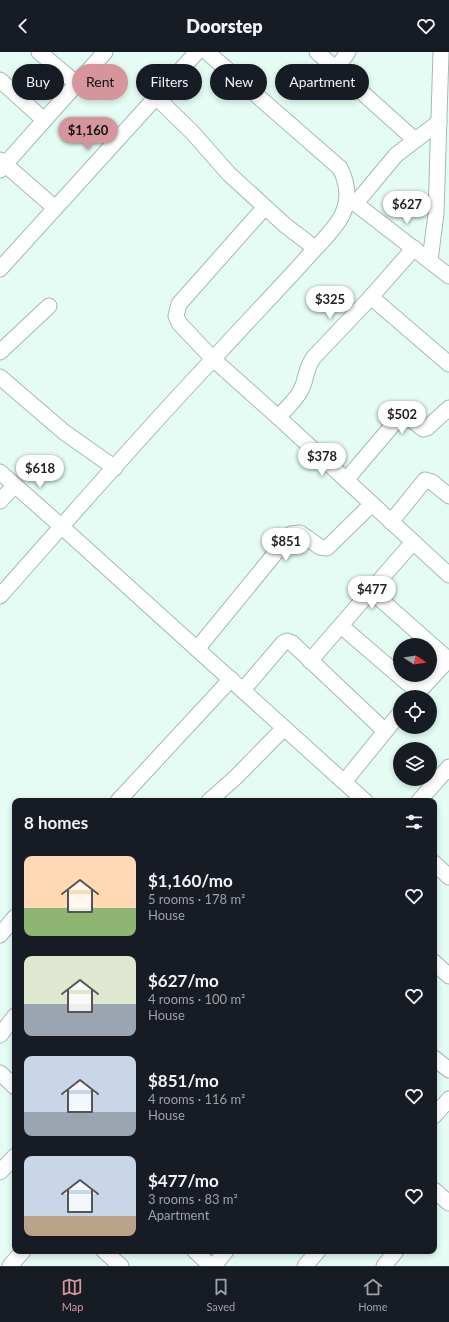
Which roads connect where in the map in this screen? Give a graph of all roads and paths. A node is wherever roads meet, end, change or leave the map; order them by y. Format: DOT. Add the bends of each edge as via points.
graph roads {
  1 [pos="39,52"];
  2 [pos="105,52"];
  3 [pos="317,52"];
  4 [pos="348,52"];
  5 [pos="441,52"];
  6 [pos="206,53"];
  7 [pos="94,64"];
  8 [pos="194,64"];
  9 [pos="330,64"];
  10 [pos="340,64"];
  11 [pos="445,72"];
  12 [pos="0,80"];
  13 [pos="72,80"];
  14 [pos="72,88"];
  15 [pos="369,99"];
  16 [pos="153,100"];
  17 [pos="159,100"];
  18 [pos="44,120"];
  19 [pos="442,128"];
  20 [pos="415,140"];
  21 [pos="2,165"];
  22 [pos="351,200"];
  23 [pos="265,207"];
  24 [pos="55,208"];
  25 [pos="315,248"];
  26 [pos="414,248"];
  27 [pos="430,260"];
  28 [pos="0,269"];
  29 [pos="449,276"];
  30 [pos="371,297"];
  31 [pos="49,306"];
  32 [pos="0,352"];
  33 [pos="213,359"];
  34 [pos="449,364"];
  35 [pos="0,377"];
  36 [pos="449,408"];
  37 [pos="278,417"];
  38 [pos="115,468"];
  39 [pos="0,472"];
  40 [pos="346,480"];
  41 [pos="15,485"];
  42 [pos="449,496"];
  43 [pos="0,501"];
  44 [pos="372,504"];
  45 [pos="391,522"];
  46 [pos="62,526"];
  47 [pos="413,542"];
  48 [pos="449,575"];
  49 [pos="371,591"];
  50 [pos="0,596"];
  51 [pos="341,626"];
  52 [pos="197,649"];
  53 [pos="449,659"];
  54 [pos="310,661"];
  55 [pos="231,679"];
  56 [pos="243,690"];
  57 [pos="411,690"];
  58 [pos="421,690"];
  59 [pos="393,721"];
  60 [pos="284,728"];
  61 [pos="385,731"];
  62 [pos="446,776"];
  63 [pos="344,782"];
  64 [pos="121,798"];
  65 [pos="212,798"];
  66 [pos="362,798"];
  67 [pos="422,798"];
  68 [pos="437,866"];
  69 [pos="449,877"];
  70 [pos="8,918"];
  71 [pos="0,935"];
  72 [pos="437,965"];
  73 [pos="449,976"];
  74 [pos="12,1020"];
  75 [pos="0,1035"];
  76 [pos="437,1060"];
  77 [pos="449,1070"];
  78 [pos="0,1073"];
  79 [pos="12,1084"];
  80 [pos="449,1099"];
  81 [pos="441,1115"];
  82 [pos="12,1159"];
  83 [pos="0,1172"];
  84 [pos="20,1254"];
  85 [pos="107,1254"];
  86 [pos="198,1254"];
  87 [pos="223,1254"];
  88 [pos="394,1254"];
  89 [pos="10,1266"];
  90 [pos="121,1266"];
  91 [pos="213,1266"];
  92 [pos="384,1266"];
  1 -- 13 [label="street"];
  2 -- 7 [label="street"];
  3 -- 9 [label="street"];
  4 -- 10 [label="street"];
  5 -- 11 [label="street"];
  6 -- 8 [label="street"];
  6 -- 22 [label="street" via="340,168"];
  11 -- 19 [label="street"];
  12 -- 18 [label="street"];
  14 -- 18 [label="street"];
  15 -- 20 [label="street"];
  16 -- 24 [label="street"];
  17 -- 23 [label="street" via="229,174"];
  18 -- 21 [label="street"];
  19 -- 20 [label="street"];
  19 -- 27 [label="street"];
  20 -- 22 [label="street" via="396,155"];
  21 -- 24 [label="street"];
  22 -- 25 [label="street" via="337,223"];
  22 -- 26 [label="street"];
  23 -- 25 [label="street"];
  23 -- 33 [label="street" via="179,304 176,316 179,323"];
  24 -- 28 [label="street"];
  25 -- 33 [label="street"];
  26 -- 27 [label="street"];
  26 -- 30 [label="street"];
  27 -- 29 [label="street"];
  30 -- 34 [label="street"];
  30 -- 37 [label="street" via="314,357 309,364 302,389"];
  31 -- 32 [label="street"];
  33 -- 37 [label="street"];
  33 -- 38 [label="street"];
  35 -- 38 [label="street" via="64,432"];
  36 -- 40 [label="street" via="423,429 407,416 397,420"];
  37 -- 40 [label="street"];
  38 -- 46 [label="street"];
  39 -- 41 [label="street"];
  40 -- 44 [label="street"];
  41 -- 43 [label="street"];
  41 -- 46 [label="street"];
  42 -- 45 [label="street" via="426,480"];
  44 -- 45 [label="street"];
  44 -- 52 [label="street" via="327,548 320,547 300,534 291,534"];
  45 -- 47 [label="street"];
  46 -- 50 [label="street"];
  46 -- 52 [label="street"];
  47 -- 48 [label="street"];
  47 -- 49 [label="street"];
  49 -- 51 [label="street"];
  49 -- 53 [label="street"];
  51 -- 54 [label="street"];
  51 -- 57 [label="street"];
  52 -- 55 [label="street"];
  53 -- 58 [label="street"];
  54 -- 56 [label="street" via="287,641"];
  54 -- 61 [label="street"];
  55 -- 56 [label="street"];
  55 -- 64 [label="street"];
  56 -- 60 [label="street"];
  59 -- 61 [label="street"];
  60 -- 63 [label="street"];
  60 -- 65 [label="street"];
  61 -- 63 [label="street"];
  62 -- 67 [label="street"];
  63 -- 66 [label="street"];
  68 -- 69 [label="street"];
  70 -- 71 [label="street"];
  72 -- 73 [label="street"];
  74 -- 75 [label="street"];
  76 -- 77 [label="street"];
  78 -- 79 [label="street"];
  80 -- 81 [label="street"];
  82 -- 83 [label="street"];
  84 -- 89 [label="street"];
  85 -- 90 [label="street"];
  86 -- 91 [label="street"];
  87 -- 91 [label="street"];
  88 -- 92 [label="street"];
}
